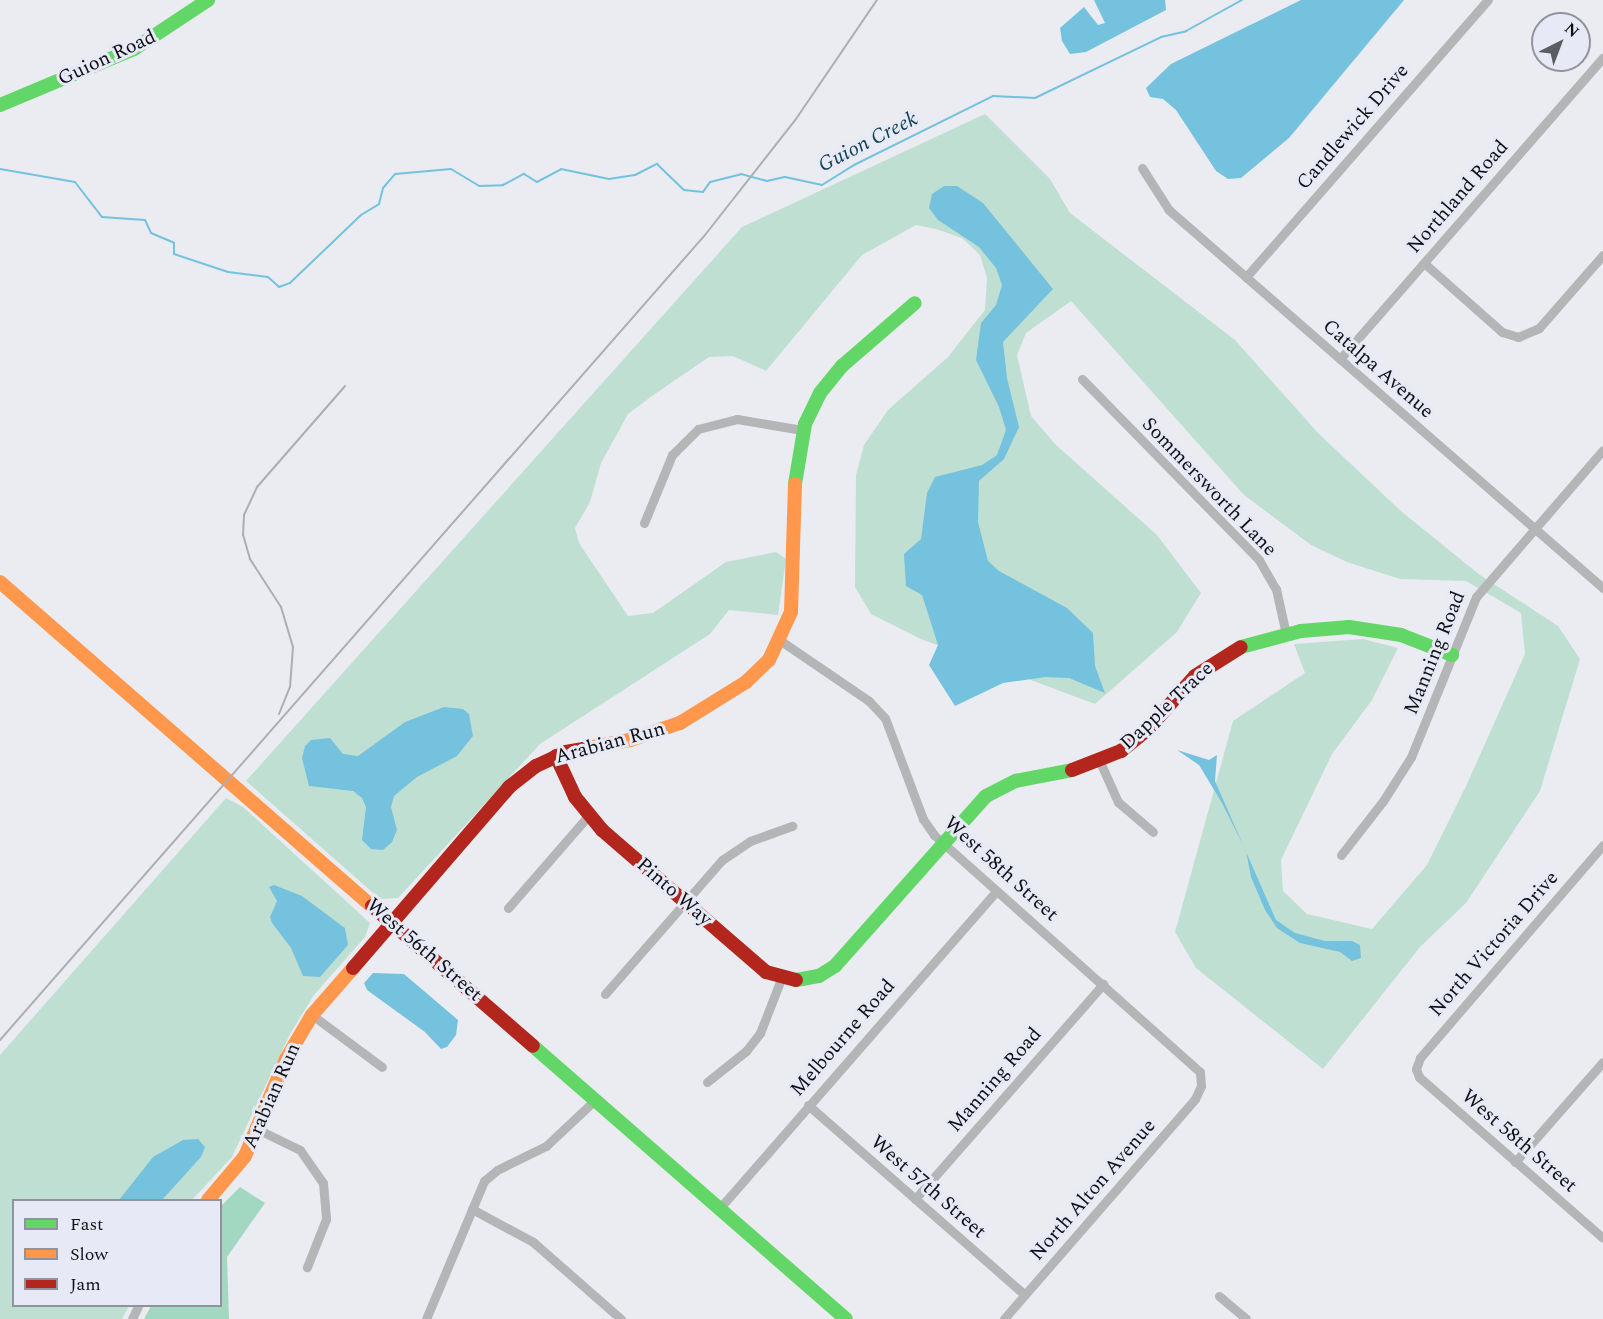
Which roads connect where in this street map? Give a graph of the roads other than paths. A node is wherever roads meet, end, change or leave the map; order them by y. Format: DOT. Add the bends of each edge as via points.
graph roads {
  1 [pos="208,0"];
  2 [pos="1488,0"];
  3 [pos="1603,58"];
  4 [pos="0,105"];
  5 [pos="1142,168"];
  6 [pos="1603,255"];
  7 [pos="1424,263"];
  8 [pos="1246,277"];
  9 [pos="915,303"];
  10 [pos="1340,360"];
  11 [pos="1082,379"];
  12 [pos="802,430"];
  13 [pos="1603,450"];
  14 [pos="644,524"];
  15 [pos="1534,529"];
  16 [pos="0,582"];
  17 [pos="1603,588"];
  18 [pos="1286,634"];
  19 [pos="782,641"];
  20 [pos="1452,655"];
  21 [pos="556,756"];
  22 [pos="1100,762"];
  23 [pos="588,816"];
  24 [pos="792,826"];
  25 [pos="1153,832"];
  26 [pos="943,843"];
  27 [pos="1603,845"];
  28 [pos="1341,855"];
  29 [pos="996,891"];
  30 [pos="684,902"];
  31 [pos="507,908"];
  32 [pos="392,922"];
  33 [pos="781,979"];
  34 [pos="1103,984"];
  35 [pos="605,994"];
  36 [pos="312,1016"];
  37 [pos="1603,1062"];
  38 [pos="382,1067"];
  39 [pos="1416,1069"];
  40 [pos="1202,1081"];
  41 [pos="707,1082"];
  42 [pos="594,1101"];
  43 [pos="808,1106"];
  44 [pos="256,1129"];
  45 [pos="1515,1162"];
  46 [pos="209,1199"];
  47 [pos="915,1199"];
  48 [pos="471,1209"];
  49 [pos="719,1209"];
  50 [pos="1603,1238"];
  51 [pos="307,1267"];
  52 [pos="1025,1295"];
  53 [pos="1219,1296"];
  54 [pos="426,1319"];
  55 [pos="621,1319"];
  56 [pos="846,1319"];
  57 [pos="1004,1319"];
  58 [pos="1246,1319"];
  1 -- 4 [label="street, Guion Road" via="134,49"];
  2 -- 8 [label="street, Candlewick Drive"];
  3 -- 7 [label="street, Northland Road"];
  5 -- 8 [label="street, Catalpa Avenue" via="1169,210"];
  6 -- 7 [label="street" via="1536,331 1524,337 1511,336"];
  7 -- 10 [label="street, Northland Road"];
  8 -- 10 [label="street, Catalpa Avenue"];
  9 -- 12 [label="street, Arabian Run" via="872,337 837,372 816,400"];
  10 -- 15 [label="street, Catalpa Avenue"];
  11 -- 18 [label="street, Sommersworth Lane" via="1259,560 1276,589"];
  12 -- 14 [label="street" via="737,419 698,429 672,455"];
  12 -- 19 [label="street, Arabian Run" via="795,468 793,597"];
  13 -- 15 [label="street, Manning Road"];
  15 -- 17 [label="street, Catalpa Avenue"];
  15 -- 20 [label="street, Manning Road" via="1480,592"];
  16 -- 32 [label="street, West 56th Street"];
  18 -- 20 [label="street, Dapple Trace" via="1338,627 1368,628 1401,635"];
  18 -- 22 [label="street, Dapple Trace" via="1248,643 1210,664 1142,734"];
  19 -- 21 [label="street, Arabian Run" via="749,680 680,723 630,741"];
  19 -- 26 [label="street, West 58th Street" via="878,709 891,728 923,819"];
  20 -- 28 [label="street, Manning Road" via="1411,757"];
  21 -- 23 [label="street, Pinto Way"];
  21 -- 32 [label="street, Arabian Run" via="526,772 504,792"];
  22 -- 25 [label="street" via="1118,802"];
  22 -- 26 [label="street, Dapple Trace" via="1000,788 976,805"];
  23 -- 30 [label="street, Pinto Way"];
  23 -- 31 [label="street"];
  24 -- 30 [label="street" via="734,850"];
  26 -- 29 [label="street, West 58th Street"];
  26 -- 33 [label="street, Dapple Trace" via="832,968 812,979"];
  27 -- 39 [label="street, North Victoria Drive" via="1420,1058"];
  29 -- 34 [label="street, West 58th Street"];
  29 -- 43 [label="street, Melbourne Road"];
  30 -- 33 [label="street, Pinto Way" via="766,972"];
  30 -- 35 [label="street"];
  32 -- 36 [label="street, Arabian Run"];
  32 -- 42 [label="street, West 56th Street"];
  33 -- 41 [label="street" via="760,1033 746,1051"];
  34 -- 40 [label="street, West 58th Street" via="1194,1064"];
  34 -- 47 [label="street, Manning Road"];
  36 -- 38 [label="street"];
  36 -- 44 [label="street, Arabian Run" via="286,1059"];
  37 -- 45 [label="street"];
  39 -- 45 [label="street, West 58th Street" via="1419,1077"];
  40 -- 52 [label="street, North Alton Avenue" via="1196,1099"];
  42 -- 48 [label="street" via="546,1146 489,1177"];
  42 -- 49 [label="street, West 56th Street"];
  43 -- 47 [label="street, West 57th Street"];
  43 -- 49 [label="street, Melbourne Road"];
  44 -- 46 [label="street, Arabian Run" via="239,1165"];
  44 -- 51 [label="street" via="300,1150 323,1183 326,1219"];
  45 -- 50 [label="street, West 58th Street"];
  47 -- 52 [label="street, West 57th Street"];
  48 -- 54 [label="street"];
  48 -- 55 [label="street" via="533,1242"];
  49 -- 56 [label="street, West 56th Street"];
  52 -- 57 [label="street, North Alton Avenue"];
  53 -- 58 [label="street"];
}
